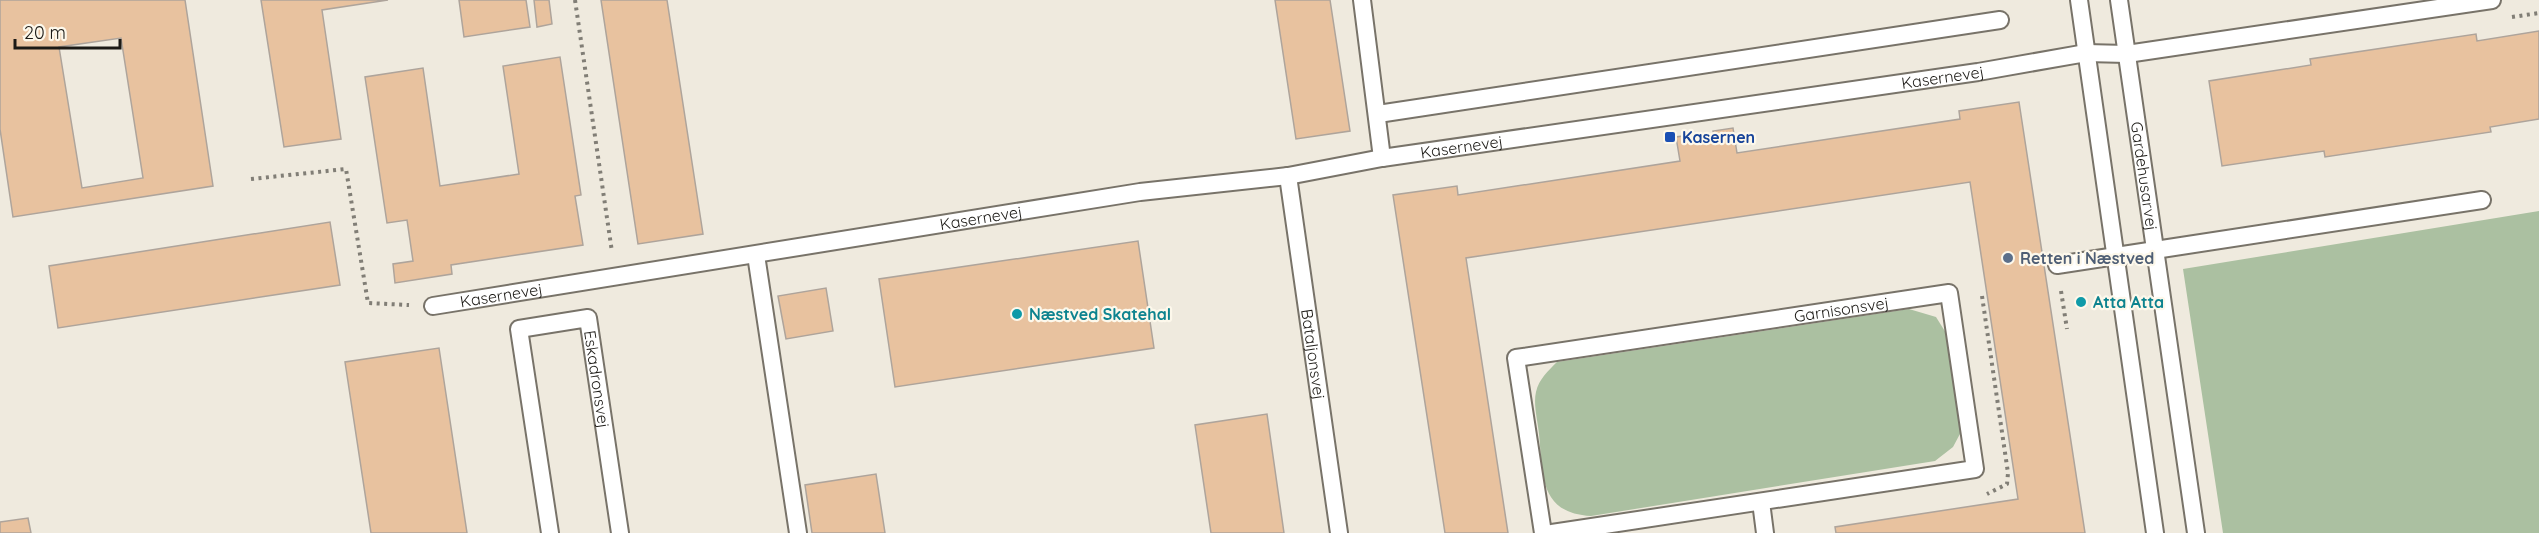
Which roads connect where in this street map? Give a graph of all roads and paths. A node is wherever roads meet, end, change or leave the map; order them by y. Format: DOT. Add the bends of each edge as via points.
graph roads {
  1 [pos="575,0"];
  2 [pos="1362,0"];
  3 [pos="2079,0"];
  4 [pos="2119,0"];
  5 [pos="2492,0"];
  6 [pos="2539,13"];
  7 [pos="2504,18"];
  8 [pos="2000,21"];
  9 [pos="2086,53"];
  10 [pos="2127,54"];
  11 [pos="1378,114"];
  12 [pos="1382,158"];
  13 [pos="1288,176"];
  14 [pos="251,179"];
  15 [pos="2482,200"];
  16 [pos="2155,251"];
  17 [pos="756,255"];
  18 [pos="2116,257"];
  19 [pos="2058,265"];
  20 [pos="616,277"];
  21 [pos="433,306"];
  22 [pos="2067,329"];
  23 [pos="1761,502"];
  24 [pos="550,533"];
  25 [pos="620,533"];
  26 [pos="798,533"];
  27 [pos="1339,533"];
  28 [pos="1543,533"];
  29 [pos="1552,533"];
  30 [pos="1765,533"];
  31 [pos="2155,533"];
  32 [pos="2196,533"];
  1 -- 20 [label="path"];
  2 -- 11 [label="lane"];
  3 -- 9 [label="lane"];
  4 -- 10 [label="lane, Gardehusarvej"];
  5 -- 10 [label="lane, Kasernevej"];
  6 -- 7 [label="path"];
  8 -- 11 [label="lane"];
  9 -- 10 [label="lane, Kasernevej"];
  9 -- 12 [label="lane, Kasernevej"];
  9 -- 18 [label="lane"];
  10 -- 16 [label="lane, Gardehusarvej"];
  11 -- 12 [label="lane"];
  12 -- 13 [label="lane, Kasernevej"];
  13 -- 17 [label="lane, Kasernevej" via="1140,192"];
  13 -- 27 [label="lane, Bataljonsvej"];
  14 -- 21 [label="path" via="346,169 368,303"];
  15 -- 16 [label="lane"];
  16 -- 18 [label="lane"];
  16 -- 32 [label="lane, Gardehusarvej"];
  17 -- 20 [label="lane, Kasernevej"];
  17 -- 26 [label="lane"];
  18 -- 19 [label="lane"];
  18 -- 31 [label="lane"];
  19 -- 22 [label="path"];
  20 -- 21 [label="lane, Kasernevej"];
  23 -- 28 [label="lane, Garnisonsvej" via="1975,470 1949,293 1516,358"];
  23 -- 29 [label="lane, Garnisonsvej"];
  23 -- 30 [label="lane"];
  24 -- 25 [label="lane, Eskadronsvej" via="519,329 588,318"];
}
